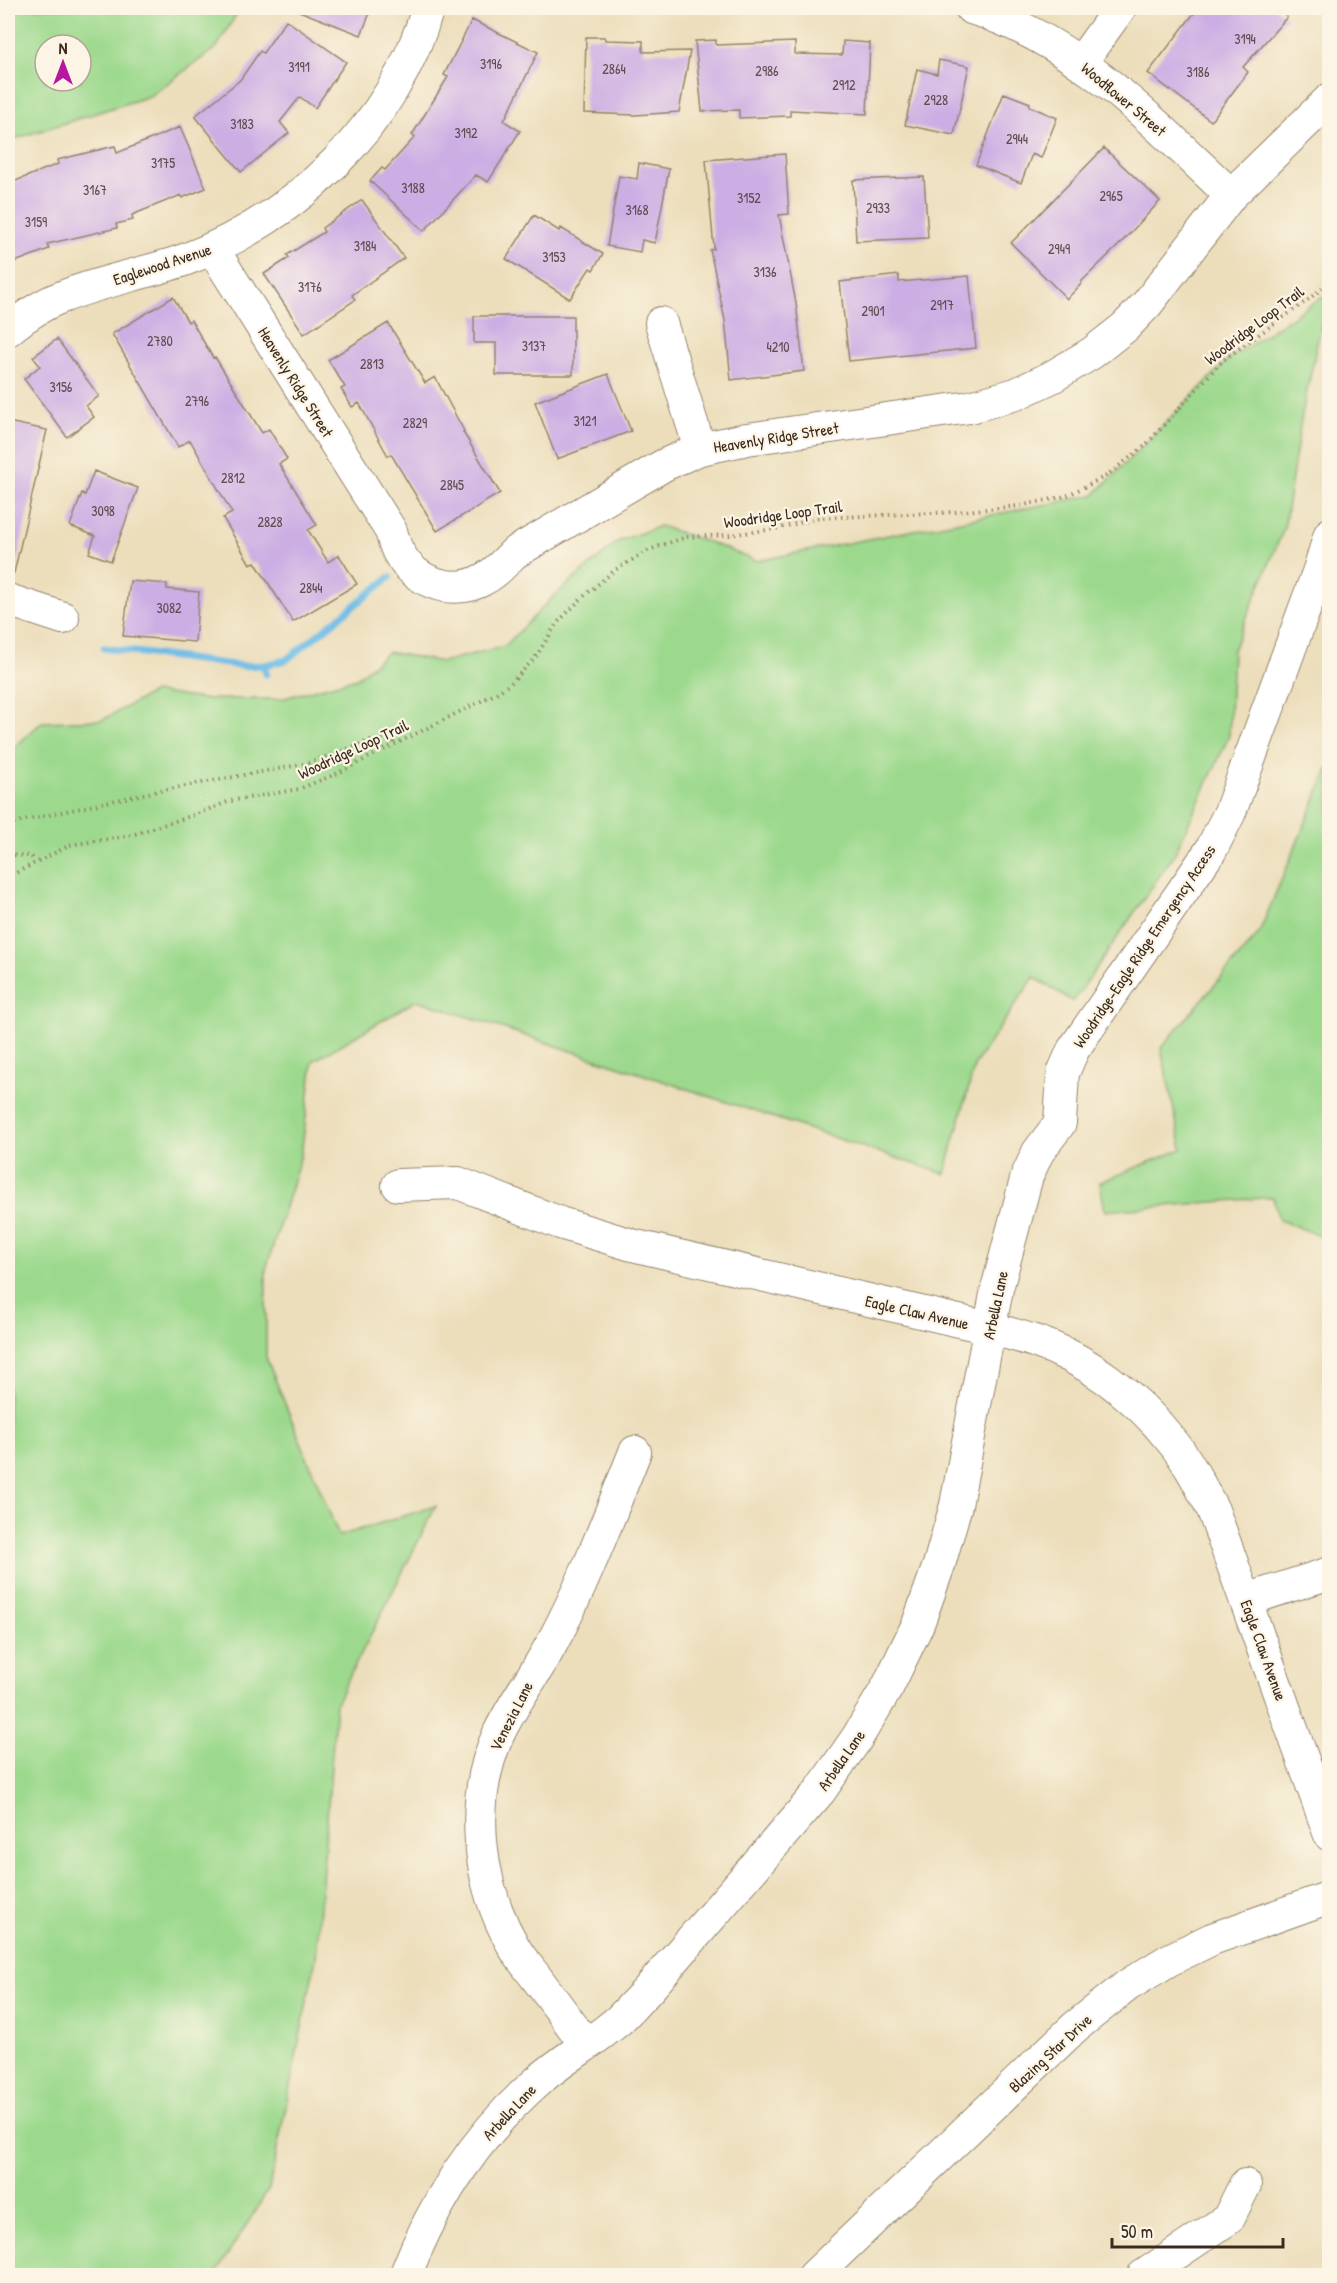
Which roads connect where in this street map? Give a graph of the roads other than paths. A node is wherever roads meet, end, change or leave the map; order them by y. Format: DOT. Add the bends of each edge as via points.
graph roads {
  1 [pos="428,8"];
  2 [pos="971,8"];
  3 [pos="1120,8"];
  4 [pos="1081,62"];
  5 [pos="1324,115"];
  6 [pos="1231,195"];
  7 [pos="212,248"];
  8 [pos="662,323"];
  9 [pos="8,330"];
  10 [pos="700,449"];
  11 [pos="1329,534"];
  12 [pos="8,600"];
  13 [pos="63,618"];
  14 [pos="1060,1123"];
  15 [pos="398,1185"];
  16 [pos="989,1328"];
  17 [pos="635,1452"];
  18 [pos="1329,1573"];
  19 [pos="1246,1600"];
  20 [pos="1329,1835"];
  21 [pos="1329,1898"];
  22 [pos="586,2045"];
  23 [pos="1245,2185"];
  24 [pos="405,2276"];
  25 [pos="814,2276"];
  26 [pos="1143,2276"];
  1 -- 7 [label="street, Eaglewood Avenue" via="408,60 358,138 291,202 249,230"];
  2 -- 4 [label="street, Woodflower Street" via="1037,36"];
  3 -- 4 [label="street"];
  4 -- 6 [label="street, Woodflower Street" via="1121,93"];
  5 -- 6 [label="street, Heavenly Ridge Street"];
  6 -- 10 [label="street, Heavenly Ridge Street" via="1125,327 1052,377 1016,394 970,407"];
  7 -- 9 [label="street, Eaglewood Avenue" via="182,261 59,297"];
  7 -- 10 [label="street, Heavenly Ridge Street" via="391,531 398,553 424,580 461,587 481,581 514,553 664,465"];
  8 -- 10 [label="street"];
  11 -- 14 [label="street, Woodridge-Eagle Ridge Emergency Access" via="1230,812 1211,850 1073,1050 1063,1073"];
  12 -- 13 [label="street"];
  14 -- 16 [label="street, Arbella Lane" via="1038,1152 1027,1176"];
  15 -- 16 [label="street, Eagle Claw Avenue" via="458,1183 632,1245"];
  16 -- 19 [label="street, Eagle Claw Avenue" via="1035,1341 1073,1358 1144,1410 1195,1474 1213,1510"];
  16 -- 22 [label="street, Arbella Lane" via="956,1505 942,1555 918,1624 888,1686 820,1791 646,1992 620,2019"];
  17 -- 22 [label="street, Venezia Lane" via="573,1602 498,1735 486,1772 481,1809 481,1849 498,1914 514,1948"];
  18 -- 19 [label="street"];
  19 -- 20 [label="street, Eagle Claw Avenue"];
  21 -- 25 [label="street, Blazing Star Drive" via="1212,1939 1128,1985 1076,2027"];
  22 -- 24 [label="street, Arbella Lane" via="540,2080 469,2156 441,2197"];
  23 -- 26 [label="street" via="1228,2219"];
}
